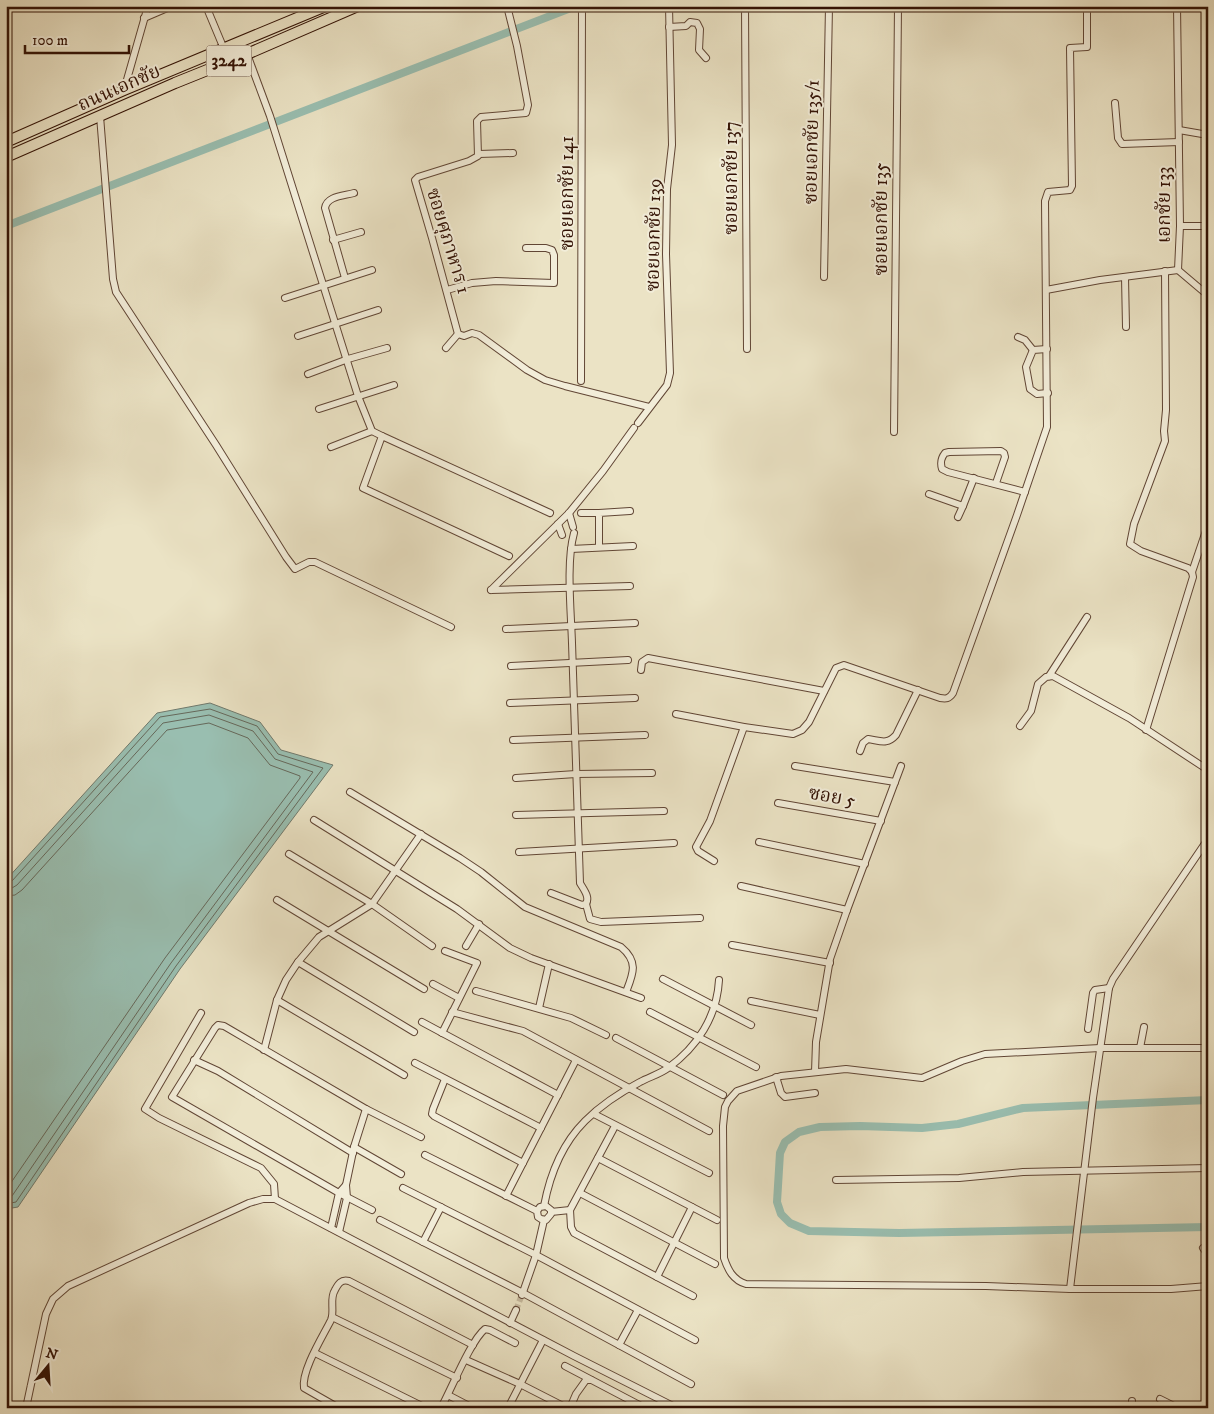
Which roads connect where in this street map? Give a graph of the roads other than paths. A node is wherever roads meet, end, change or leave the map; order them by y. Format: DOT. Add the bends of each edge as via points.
graph roads {
  1 [pos="148,6"];
  2 [pos="172,6"];
  3 [pos="206,6"];
  4 [pos="358,6"];
  5 [pos="507,6"];
  6 [pos="582,6"];
  7 [pos="669,6"];
  8 [pos="745,6"];
  9 [pos="829,6"];
  10 [pos="898,6"];
  11 [pos="1087,6"];
  12 [pos="1177,6"];
  13 [pos="321,7"];
  14 [pos="144,18"];
  15 [pos="669,27"];
  16 [pos="224,48"];
  17 [pos="247,54"];
  18 [pos="706,58"];
  19 [pos="124,90"];
  20 [pos="1115,103"];
  21 [pos="125,106"];
  22 [pos="100,116"];
  23 [pos="1179,130"];
  24 [pos="1208,135"];
  25 [pos="6,142"];
  26 [pos="1179,142"];
  27 [pos="513,153"];
  28 [pos="479,154"];
  29 [pos="6,157"];
  30 [pos="354,193"];
  31 [pos="1180,226"];
  32 [pos="1208,226"];
  33 [pos="361,232"];
  34 [pos="333,240"];
  35 [pos="526,248"];
  36 [pos="372,270"];
  37 [pos="1178,270"];
  38 [pos="1164,271"];
  39 [pos="824,277"];
  40 [pos="1126,277"];
  41 [pos="345,278"];
  42 [pos="324,287"];
  43 [pos="447,290"];
  44 [pos="1046,290"];
  45 [pos="1204,292"];
  46 [pos="285,298"];
  47 [pos="378,310"];
  48 [pos="335,323"];
  49 [pos="1126,327"];
  50 [pos="458,334"];
  51 [pos="298,336"];
  52 [pos="1018,337"];
  53 [pos="387,348"];
  54 [pos="446,348"];
  55 [pos="747,349"];
  56 [pos="1047,349"];
  57 [pos="1033,350"];
  58 [pos="348,359"];
  59 [pos="308,374"];
  60 [pos="581,381"];
  61 [pos="394,385"];
  62 [pos="1048,393"];
  63 [pos="358,396"];
  64 [pos="649,407"];
  65 [pos="319,409"];
  66 [pos="372,431"];
  67 [pos="894,432"];
  68 [pos="382,436"];
  69 [pos="331,447"];
  70 [pos="974,478"];
  71 [pos="996,483"];
  72 [pos="1025,492"];
  73 [pos="928,494"];
  74 [pos="963,506"];
  75 [pos="630,511"];
  76 [pos="550,513"];
  77 [pos="569,513"];
  78 [pos="581,513"];
  79 [pos="599,513"];
  80 [pos="958,517"];
  81 [pos="558,524"];
  82 [pos="1208,525"];
  83 [pos="567,543"];
  84 [pos="633,546"];
  85 [pos="600,548"];
  86 [pos="509,556"];
  87 [pos="1192,572"];
  88 [pos="630,586"];
  89 [pos="571,588"];
  90 [pos="1087,618"];
  91 [pos="635,623"];
  92 [pos="572,625"];
  93 [pos="450,627"];
  94 [pos="506,629"];
  95 [pos="628,660"];
  96 [pos="572,663"];
  97 [pos="511,666"];
  98 [pos="641,670"];
  99 [pos="1049,676"];
  100 [pos="918,690"];
  101 [pos="824,691"];
  102 [pos="635,698"];
  103 [pos="574,701"];
  104 [pos="510,703"];
  105 [pos="676,714"];
  106 [pos="1020,726"];
  107 [pos="744,727"];
  108 [pos="1146,730"];
  109 [pos="645,735"];
  110 [pos="575,738"];
  111 [pos="513,740"];
  112 [pos="860,751"];
  113 [pos="795,766"];
  114 [pos="901,766"];
  115 [pos="1208,770"];
  116 [pos="652,773"];
  117 [pos="576,774"];
  118 [pos="516,778"];
  119 [pos="895,782"];
  120 [pos="350,792"];
  121 [pos="778,803"];
  122 [pos="664,810"];
  123 [pos="577,812"];
  124 [pos="516,815"];
  125 [pos="314,820"];
  126 [pos="880,821"];
  127 [pos="421,834"];
  128 [pos="1208,839"];
  129 [pos="759,842"];
  130 [pos="674,843"];
  131 [pos="579,849"];
  132 [pos="520,852"];
  133 [pos="289,854"];
  134 [pos="714,861"];
  135 [pos="865,864"];
  136 [pos="395,869"];
  137 [pos="740,886"];
  138 [pos="551,893"];
  139 [pos="277,900"];
  140 [pos="372,904"];
  141 [pos="586,904"];
  142 [pos="847,910"];
  143 [pos="700,918"];
  144 [pos="479,924"];
  145 [pos="328,930"];
  146 [pos="732,945"];
  147 [pos="432,946"];
  148 [pos="466,946"];
  149 [pos="445,951"];
  150 [pos="298,962"];
  151 [pos="830,963"];
  152 [pos="549,964"];
  153 [pos="663,979"];
  154 [pos="719,980"];
  155 [pos="433,984"];
  156 [pos="1109,988"];
  157 [pos="424,989"];
  158 [pos="476,991"];
  159 [pos="626,992"];
  160 [pos="459,998"];
  161 [pos="641,998"];
  162 [pos="277,1000"];
  163 [pos="751,1001"];
  164 [pos="715,1006"];
  165 [pos="539,1008"];
  166 [pos="452,1012"];
  167 [pos="650,1012"];
  168 [pos="202,1013"];
  169 [pos="820,1016"];
  170 [pos="422,1022"];
  171 [pos="751,1025"];
  172 [pos="1144,1027"];
  173 [pos="1088,1029"];
  174 [pos="414,1032"];
  175 [pos="442,1033"];
  176 [pos="606,1035"];
  177 [pos="616,1038"];
  178 [pos="699,1038"];
  179 [pos="1100,1048"];
  180 [pos="1140,1048"];
  181 [pos="1208,1048"];
  182 [pos="264,1050"];
  183 [pos="194,1060"];
  184 [pos="576,1060"];
  185 [pos="415,1063"];
  186 [pos="670,1066"];
  187 [pos="756,1067"];
  188 [pos="815,1072"];
  189 [pos="404,1075"];
  190 [pos="776,1077"];
  191 [pos="445,1079"];
  192 [pos="630,1088"];
  193 [pos="815,1093"];
  194 [pos="558,1095"];
  195 [pos="723,1096"];
  196 [pos="366,1109"];
  197 [pos="594,1114"];
  198 [pos="616,1126"];
  199 [pos="541,1128"];
  200 [pos="709,1131"];
  201 [pos="421,1137"];
  202 [pos="353,1150"];
  203 [pos="425,1155"];
  204 [pos="598,1158"];
  205 [pos="523,1163"];
  206 [pos="1208,1168"];
  207 [pos="1084,1170"];
  208 [pos="709,1173"];
  209 [pos="402,1174"];
  210 [pos="836,1180"];
  211 [pos="346,1186"];
  212 [pos="403,1188"];
  213 [pos="339,1194"];
  214 [pos="580,1194"];
  215 [pos="506,1196"];
  216 [pos="347,1198"];
  217 [pos="275,1199"];
  218 [pos="544,1206"];
  219 [pos="441,1207"];
  220 [pos="692,1207"];
  221 [pos="372,1210"];
  222 [pos="570,1210"];
  223 [pos="537,1211"];
  224 [pos="551,1212"];
  225 [pos="380,1220"];
  226 [pos="544,1220"];
  227 [pos="717,1220"];
  228 [pos="331,1228"];
  229 [pos="339,1232"];
  230 [pos="423,1242"];
  231 [pos="674,1242"];
  232 [pos="1203,1248"];
  233 [pos="536,1255"];
  234 [pos="1208,1255"];
  235 [pos="715,1264"];
  236 [pos="657,1277"];
  237 [pos="1208,1286"];
  238 [pos="1070,1289"];
  239 [pos="522,1295"];
  240 [pos="692,1296"];
  241 [pos="516,1310"];
  242 [pos="638,1310"];
  243 [pos="332,1317"];
  244 [pos="510,1323"];
  245 [pos="543,1340"];
  246 [pos="695,1340"];
  247 [pos="515,1342"];
  248 [pos="473,1345"];
  249 [pos="619,1345"];
  250 [pos="315,1353"];
  251 [pos="466,1360"];
  252 [pos="565,1366"];
  253 [pos="457,1378"];
  254 [pos="591,1380"];
  255 [pos="520,1384"];
  256 [pos="691,1384"];
  257 [pos="448,1395"];
  258 [pos="1160,1399"];
  259 [pos="26,1408"];
  260 [pos="339,1408"];
  261 [pos="426,1408"];
  262 [pos="442,1408"];
  263 [pos="473,1408"];
  264 [pos="508,1408"];
  265 [pos="566,1408"];
  266 [pos="570,1408"];
  267 [pos="646,1408"];
  268 [pos="677,1408"];
  269 [pos="1178,1408"];
  1 -- 14 [label="street"];
  2 -- 14 [label="street"];
  3 -- 16 [label="street"];
  4 -- 17 [label="main road, ถนนเอกชัย / 3242"];
  5 -- 28 [label="street" via="528,111 478,119"];
  6 -- 60 [label="street, ซอยเอกชัย 141"];
  7 -- 15 [label="street, ซอยเอกชัย 139"];
  8 -- 55 [label="street, ซอยเอกชัย 137"];
  9 -- 39 [label="street, ซอยเอกชัย 135/1"];
  10 -- 67 [label="street, ซอยเอกชัย 135"];
  11 -- 44 [label="street" via="1087,47 1070,48 1072,186 1070,190 1046,195"];
  12 -- 23 [label="street, เอกชัย 133"];
  13 -- 16 [label="main road, ถนนเอกชัย / 3242"];
  14 -- 19 [label="street"];
  15 -- 18 [label="street" via="697,23 700,29 699,50"];
  15 -- 64 [label="street, ซอยเอกชัย 139" via="672,145 667,189 666,254 670,373 667,385"];
  16 -- 19 [label="main road, ถนนเอกชัย / 3242"];
  17 -- 21 [label="main road, ถนนเอกชัย / 3242"];
  17 -- 42 [label="street"];
  19 -- 21 [label="main road"];
  19 -- 25 [label="main road, ถนนเอกชัย / 3242"];
  20 -- 26 [label="street" via="1118,138 1122,144"];
  21 -- 22 [label="main road, ถนนเอกชัย / 3242"];
  22 -- 29 [label="main road, ถนนเอกชัย / 3242"];
  22 -- 93 [label="street" via="113,279 118,297 286,557 295,569 315,562"];
  23 -- 24 [label="street"];
  23 -- 26 [label="street, เอกชัย 133"];
  26 -- 31 [label="street, เอกชัย 133"];
  27 -- 28 [label="street"];
  28 -- 43 [label="street, ซอยศุภาหาร 1" via="476,158 414,180"];
  30 -- 34 [label="street" via="326,202"];
  31 -- 32 [label="street"];
  31 -- 37 [label="street, เอกชัย 133"];
  33 -- 34 [label="street"];
  34 -- 41 [label="street"];
  35 -- 43 [label="street" via="552,250 554,283 496,281"];
  36 -- 41 [label="street"];
  37 -- 38 [label="street, เอกชัย 133"];
  37 -- 45 [label="street"];
  38 -- 40 [label="street, เอกชัย 133"];
  38 -- 87 [label="street" via="1165,441 1134,524 1130,544"];
  40 -- 44 [label="street, เอกชัย 133"];
  40 -- 49 [label="street"];
  41 -- 42 [label="street"];
  42 -- 46 [label="street"];
  42 -- 48 [label="street"];
  43 -- 50 [label="street, ซอยศุภาหาร 1"];
  44 -- 56 [label="street"];
  47 -- 48 [label="street"];
  48 -- 51 [label="street"];
  48 -- 58 [label="street"];
  50 -- 54 [label="street"];
  50 -- 64 [label="street" via="479,335 545,380"];
  52 -- 57 [label="street" via="1026,340"];
  53 -- 58 [label="street"];
  56 -- 57 [label="street"];
  56 -- 62 [label="street"];
  57 -- 62 [label="street" via="1026,367 1030,389 1034,393"];
  58 -- 59 [label="street"];
  58 -- 63 [label="street"];
  61 -- 63 [label="street"];
  62 -- 72 [label="street" via="1046,433"];
  63 -- 65 [label="street"];
  63 -- 66 [label="street"];
  64 -- 77 [label="street, ซอยเอกชัย 139"];
  66 -- 68 [label="street"];
  66 -- 69 [label="street"];
  68 -- 76 [label="street"];
  68 -- 86 [label="street" via="363,488"];
  70 -- 71 [label="street"];
  70 -- 71 [label="street" via="942,469 940,464 945,453 995,450 1004,453"];
  70 -- 74 [label="street"];
  71 -- 72 [label="street"];
  72 -- 100 [label="street" via="953,693 946,699"];
  73 -- 74 [label="street"];
  74 -- 80 [label="street"];
  75 -- 79 [label="street"];
  77 -- 81 [label="street, ซอยเอกชัย 139"];
  77 -- 83 [label="street" via="573,530"];
  78 -- 79 [label="street"];
  79 -- 85 [label="street"];
  81 -- 83 [label="street"];
  81 -- 89 [label="street, ซอยเอกชัย 139" via="491,590"];
  82 -- 87 [label="street"];
  83 -- 85 [label="street"];
  83 -- 89 [label="street"];
  84 -- 85 [label="street"];
  87 -- 108 [label="street"];
  88 -- 89 [label="street"];
  89 -- 92 [label="street"];
  90 -- 99 [label="street"];
  91 -- 92 [label="street"];
  92 -- 94 [label="street"];
  92 -- 96 [label="street"];
  95 -- 96 [label="street"];
  96 -- 97 [label="street"];
  96 -- 103 [label="street"];
  98 -- 101 [label="street" via="642,662 648,658"];
  99 -- 106 [label="street" via="1038,684 1031,711"];
  99 -- 108 [label="street"];
  100 -- 101 [label="street" via="844,665 836,668"];
  100 -- 112 [label="street" via="896,735 888,742 868,739"];
  101 -- 107 [label="street" via="802,730 793,734"];
  102 -- 103 [label="street"];
  103 -- 104 [label="street"];
  103 -- 110 [label="street"];
  105 -- 107 [label="street"];
  107 -- 134 [label="street" via="710,821 696,848"];
  108 -- 115 [label="street"];
  109 -- 110 [label="street"];
  110 -- 111 [label="street"];
  110 -- 117 [label="street"];
  113 -- 119 [label="street"];
  114 -- 119 [label="street"];
  116 -- 117 [label="street"];
  117 -- 118 [label="street"];
  117 -- 123 [label="street"];
  119 -- 126 [label="street"];
  120 -- 127 [label="street"];
  121 -- 126 [label="street, ซอย 5"];
  122 -- 123 [label="street"];
  123 -- 124 [label="street"];
  123 -- 131 [label="street"];
  125 -- 136 [label="street"];
  126 -- 135 [label="street"];
  127 -- 136 [label="street"];
  127 -- 159 [label="street" via="530,910 621,947 634,967"];
  128 -- 156 [label="street"];
  129 -- 135 [label="street"];
  130 -- 131 [label="street"];
  131 -- 132 [label="street"];
  131 -- 141 [label="street" via="580,883 587,896"];
  133 -- 140 [label="street"];
  135 -- 142 [label="street"];
  136 -- 140 [label="street"];
  136 -- 144 [label="street"];
  137 -- 142 [label="street"];
  138 -- 141 [label="street" via="576,904"];
  139 -- 145 [label="street"];
  140 -- 145 [label="street"];
  140 -- 147 [label="street"];
  141 -- 143 [label="street" via="590,919 601,922"];
  142 -- 151 [label="street"];
  144 -- 148 [label="street"];
  144 -- 152 [label="street" via="510,948"];
  145 -- 150 [label="street"];
  145 -- 157 [label="street"];
  146 -- 151 [label="street"];
  149 -- 160 [label="street" via="477,963"];
  150 -- 162 [label="street"];
  150 -- 174 [label="street"];
  151 -- 169 [label="street"];
  152 -- 159 [label="street"];
  152 -- 165 [label="street"];
  153 -- 164 [label="street"];
  154 -- 164 [label="street"];
  155 -- 160 [label="street"];
  156 -- 173 [label="street" via="1093,993"];
  156 -- 179 [label="street"];
  158 -- 165 [label="street"];
  159 -- 161 [label="street"];
  160 -- 166 [label="street"];
  162 -- 182 [label="street"];
  162 -- 189 [label="street"];
  163 -- 169 [label="street"];
  164 -- 171 [label="street"];
  164 -- 178 [label="street"];
  165 -- 176 [label="street" via="579,1020"];
  166 -- 175 [label="street"];
  166 -- 184 [label="street" via="523,1031"];
  167 -- 178 [label="street"];
  168 -- 217 [label="street" via="145,1110 261,1168 274,1184"];
  169 -- 188 [label="street"];
  170 -- 175 [label="street"];
  172 -- 180 [label="street"];
  175 -- 194 [label="street"];
  177 -- 186 [label="street"];
  178 -- 186 [label="street" via="685,1055"];
  178 -- 187 [label="street"];
  179 -- 180 [label="street"];
  179 -- 188 [label="street" via="985,1054 922,1078 846,1069"];
  179 -- 207 [label="street"];
  180 -- 181 [label="street"];
  182 -- 183 [label="street" via="218,1025"];
  182 -- 196 [label="street"];
  183 -- 202 [label="street"];
  183 -- 213 [label="street" via="172,1097"];
  184 -- 192 [label="street"];
  184 -- 194 [label="street"];
  185 -- 191 [label="street"];
  186 -- 192 [label="street"];
  186 -- 195 [label="street"];
  188 -- 190 [label="street"];
  190 -- 193 [label="street" via="785,1097"];
  190 -- 238 [label="street" via="737,1091 725,1107 724,1258 730,1273 740,1282 754,1285"];
  191 -- 199 [label="street"];
  191 -- 205 [label="street" via="432,1114"];
  192 -- 197 [label="street"];
  192 -- 200 [label="street"];
  194 -- 199 [label="street"];
  196 -- 201 [label="street"];
  196 -- 202 [label="street"];
  197 -- 198 [label="street"];
  197 -- 218 [label="street" via="565,1146 553,1172"];
  198 -- 204 [label="street"];
  198 -- 208 [label="street"];
  199 -- 205 [label="street"];
  202 -- 209 [label="street"];
  202 -- 211 [label="street"];
  203 -- 215 [label="street"];
  204 -- 214 [label="street"];
  204 -- 220 [label="street"];
  205 -- 215 [label="street"];
  206 -- 207 [label="street"];
  207 -- 210 [label="street" via="959,1178"];
  207 -- 238 [label="street"];
  211 -- 213 [label="street"];
  211 -- 216 [label="street"];
  212 -- 219 [label="street"];
  213 -- 216 [label="street"];
  213 -- 228 [label="street"];
  214 -- 222 [label="street"];
  214 -- 231 [label="street"];
  215 -- 223 [label="street"];
  216 -- 221 [label="street"];
  216 -- 229 [label="street"];
  217 -- 228 [label="street"];
  217 -- 259 [label="street" via="249,1203 68,1286 53,1299 46,1314"];
  218 -- 223 [label="street"];
  218 -- 224 [label="street"];
  219 -- 230 [label="street"];
  219 -- 233 [label="street"];
  220 -- 227 [label="street"];
  220 -- 231 [label="street"];
  222 -- 224 [label="street"];
  222 -- 236 [label="street" via="574,1234"];
  223 -- 226 [label="street" via="538,1217"];
  224 -- 226 [label="street" via="550,1217"];
  225 -- 230 [label="street"];
  226 -- 233 [label="street"];
  228 -- 229 [label="street"];
  229 -- 244 [label="street"];
  230 -- 239 [label="street"];
  231 -- 235 [label="street"];
  231 -- 236 [label="street"];
  232 -- 234 [label="street"];
  233 -- 239 [label="street"];
  233 -- 242 [label="street"];
  236 -- 240 [label="street"];
  237 -- 238 [label="street"];
  239 -- 249 [label="street"];
  241 -- 244 [label="street"];
  242 -- 246 [label="street"];
  242 -- 249 [label="street"];
  243 -- 248 [label="street" via="332,1294 340,1281 345,1280"];
  243 -- 250 [label="street"];
  243 -- 253 [label="street"];
  244 -- 245 [label="street"];
  245 -- 255 [label="street"];
  245 -- 268 [label="street"];
  247 -- 248 [label="street" via="485,1329"];
  248 -- 251 [label="street"];
  249 -- 256 [label="street"];
  250 -- 260 [label="street" via="303,1382 304,1388"];
  250 -- 261 [label="street"];
  251 -- 253 [label="street"];
  251 -- 255 [label="street"];
  252 -- 254 [label="street"];
  253 -- 257 [label="street"];
  254 -- 266 [label="street" via="586,1380 581,1386"];
  254 -- 267 [label="street"];
  255 -- 264 [label="street"];
  255 -- 265 [label="street"];
  257 -- 262 [label="street"];
  257 -- 263 [label="street"];
  258 -- 269 [label="street"];
}
